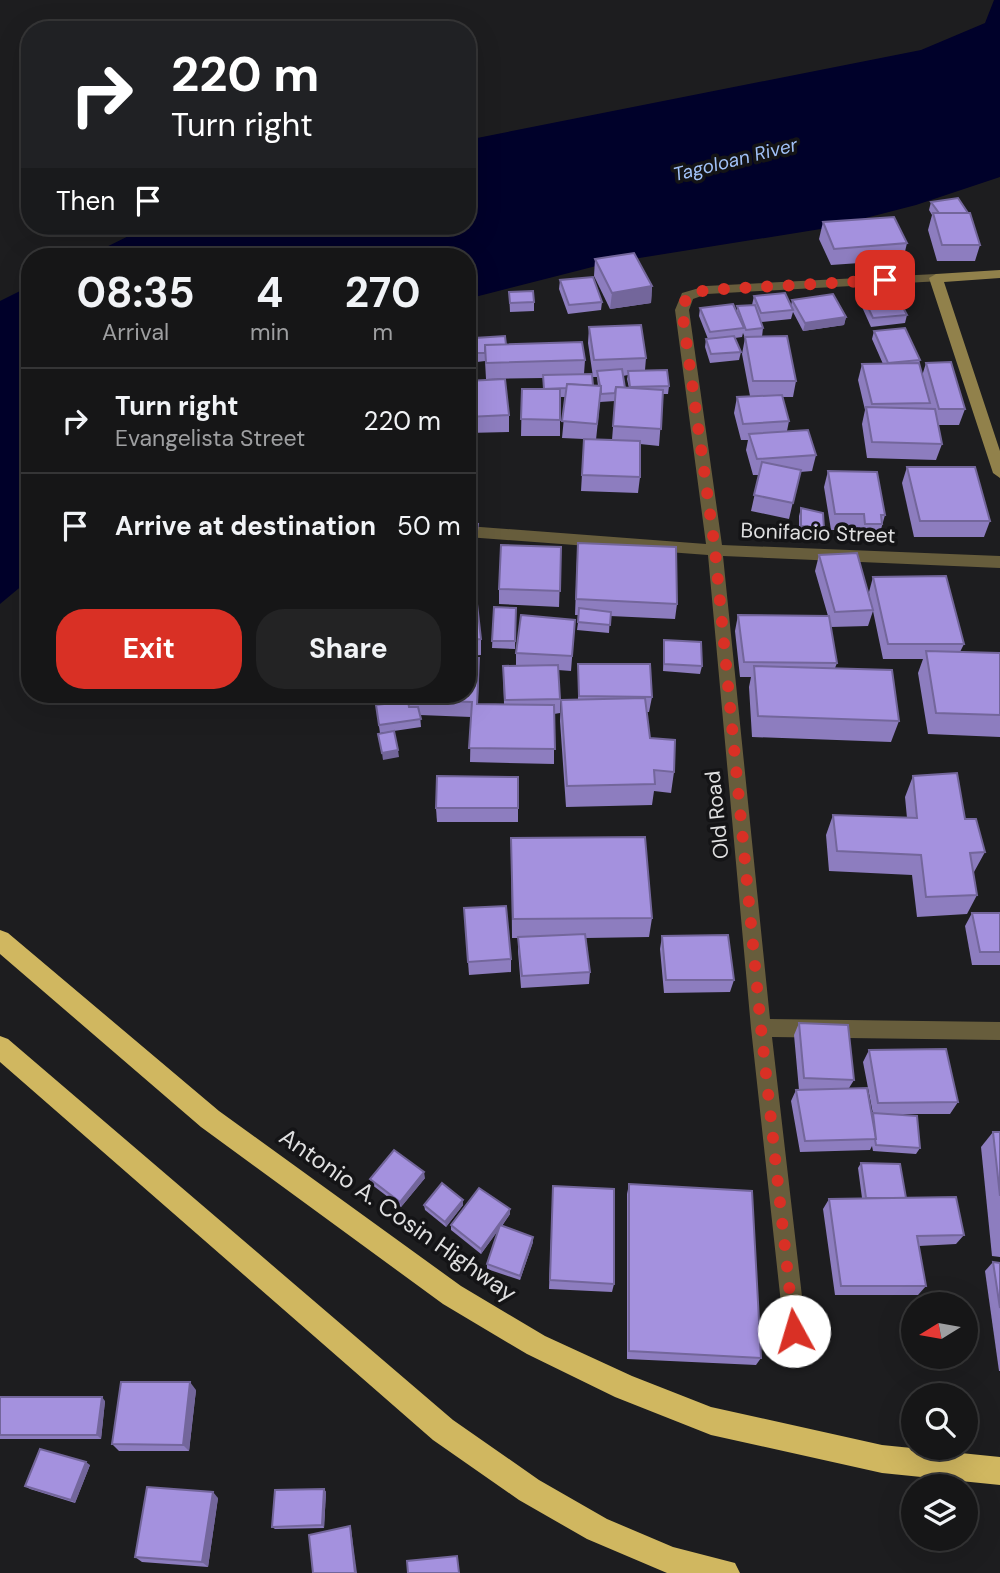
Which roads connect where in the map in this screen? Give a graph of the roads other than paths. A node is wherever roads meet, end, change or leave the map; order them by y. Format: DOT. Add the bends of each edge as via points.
graph roads {
  1 [pos="1000,274"];
  2 [pos="936,278"];
  3 [pos="1000,473"];
  4 [pos="476,532"];
  5 [pos="715,550"];
  6 [pos="1000,562"];
  7 [pos="0,940"];
  8 [pos="761,1028"];
  9 [pos="1000,1031"];
  10 [pos="0,1048"];
  11 [pos="794,1331"];
  12 [pos="1000,1471"];
  13 [pos="724,1573"];
  1 -- 2 [label="street"];
  2 -- 3 [label="street"];
  2 -- 5 [label="street, Old Road" via="706,290 687,296 682,310"];
  4 -- 5 [label="street, Bonifacio Street"];
  5 -- 6 [label="street, Bonifacio Street"];
  5 -- 8 [label="street, Old Road"];
  7 -- 12 [label="highway, Antonio A. Cosin Highway" via="210,1119 452,1295 536,1345 711,1421 882,1460"];
  8 -- 9 [label="street"];
  8 -- 11 [label="street, Old Road"];
  10 -- 13 [label="highway" via="443,1430 529,1490 597,1529 673,1561"];
}
